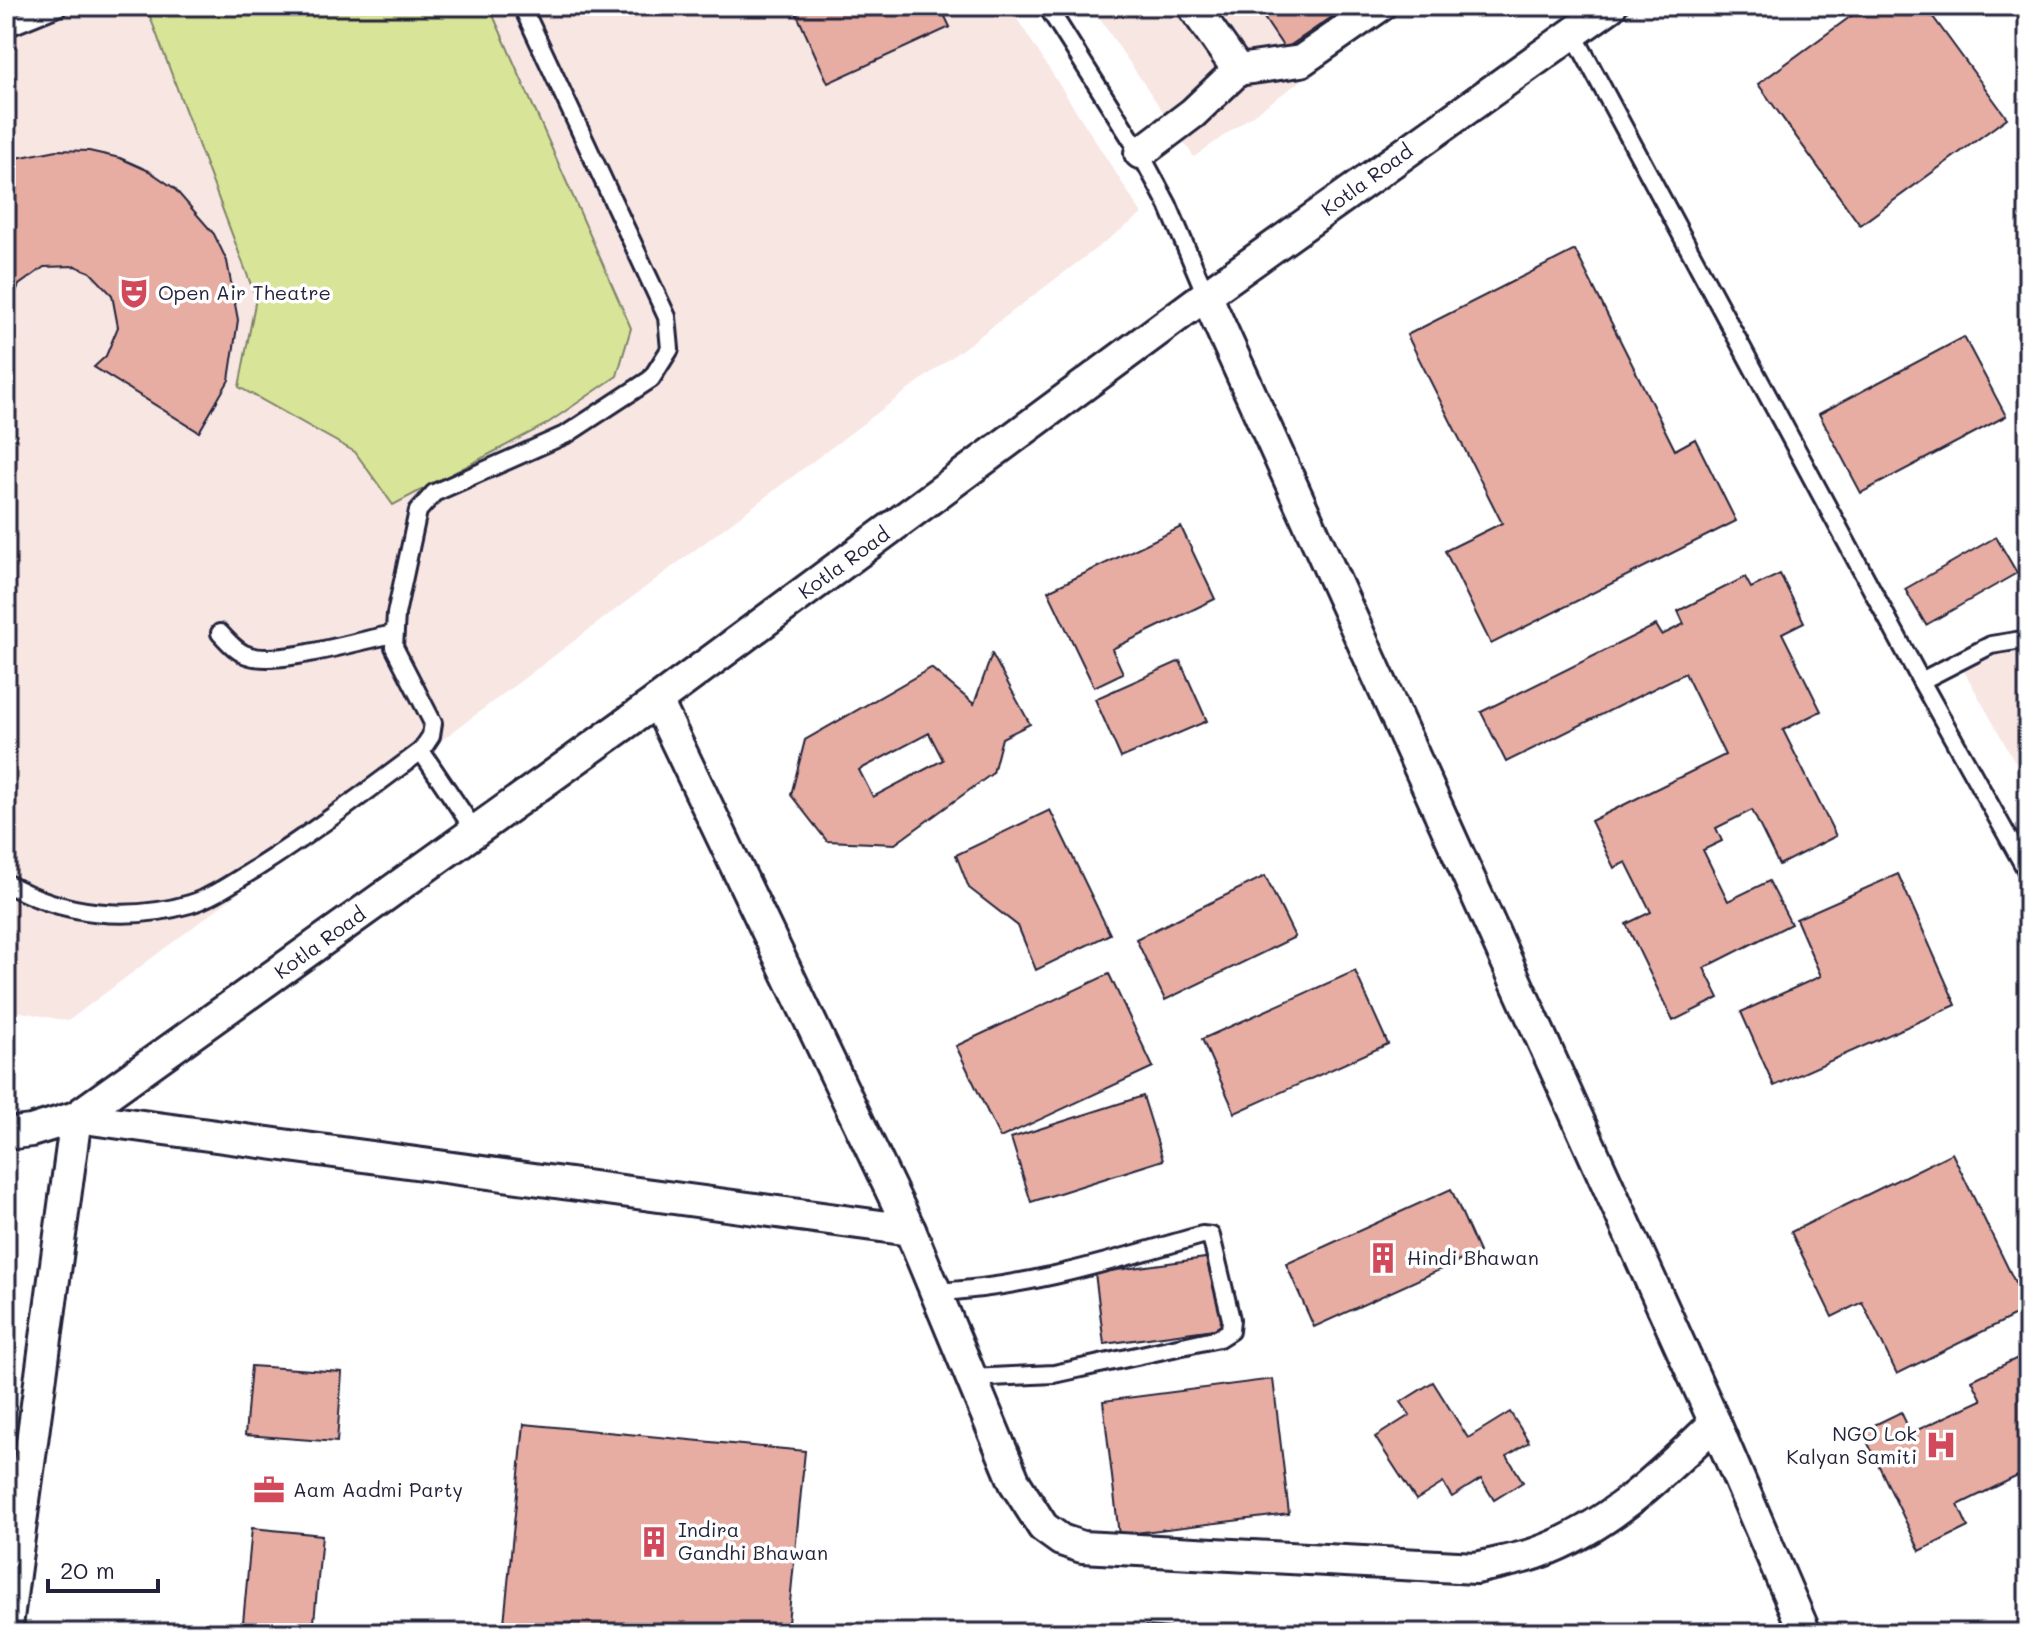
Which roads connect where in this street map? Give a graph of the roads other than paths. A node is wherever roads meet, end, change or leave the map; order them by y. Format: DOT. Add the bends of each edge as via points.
graph roads {
  1 [pos="60,6"];
  2 [pos="522,6"];
  3 [pos="1047,6"];
  4 [pos="1193,6"];
  5 [pos="1380,6"];
  6 [pos="1611,6"];
  7 [pos="6,28"];
  8 [pos="1573,33"];
  9 [pos="1238,70"];
  10 [pos="1140,153"];
  11 [pos="1206,295"];
  12 [pos="220,633"];
  13 [pos="394,634"];
  14 [pos="2028,639"];
  15 [pos="1921,681"];
  16 [pos="657,701"];
  17 [pos="421,751"];
  18 [pos="475,831"];
  19 [pos="2028,873"];
  20 [pos="6,883"];
  21 [pos="76,1117"];
  22 [pos="6,1134"];
  23 [pos="910,1230"];
  24 [pos="936,1292"];
  25 [pos="971,1378"];
  26 [pos="1715,1423"];
  27 [pos="6,1633"];
  28 [pos="1805,1633"];
  1 -- 7 [label="lane"];
  2 -- 13 [label="lane" via="667,317 670,349 651,379 567,434 434,493 418,511"];
  3 -- 10 [label="lane"];
  4 -- 9 [label="street"];
  5 -- 9 [label="street" via="1301,61"];
  6 -- 8 [label="street, Kotla Road"];
  8 -- 11 [label="street, Kotla Road"];
  8 -- 15 [label="lane"];
  9 -- 10 [label="street"];
  10 -- 11 [label="lane"];
  11 -- 16 [label="street, Kotla Road"];
  11 -- 26 [label="street"];
  12 -- 13 [label="lane" via="250,656 271,657"];
  13 -- 17 [label="lane" via="409,682 433,723"];
  14 -- 15 [label="lane" via="1991,645"];
  15 -- 19 [label="lane"];
  16 -- 18 [label="street, Kotla Road"];
  16 -- 23 [label="street"];
  17 -- 18 [label="lane"];
  17 -- 20 [label="lane" via="284,850 192,903 108,914 69,909"];
  18 -- 21 [label="street, Kotla Road"];
  21 -- 22 [label="street"];
  21 -- 23 [label="street"];
  21 -- 27 [label="street"];
  23 -- 24 [label="street"];
  24 -- 25 [label="street"];
  24 -- 25 [label="lane" via="981,1290 1211,1236 1231,1319 1230,1331 1219,1338 1054,1374"];
  25 -- 26 [label="street" via="1015,1483 1043,1527 1082,1547 1476,1568 1537,1553 1607,1519"];
  26 -- 28 [label="street"];
}
